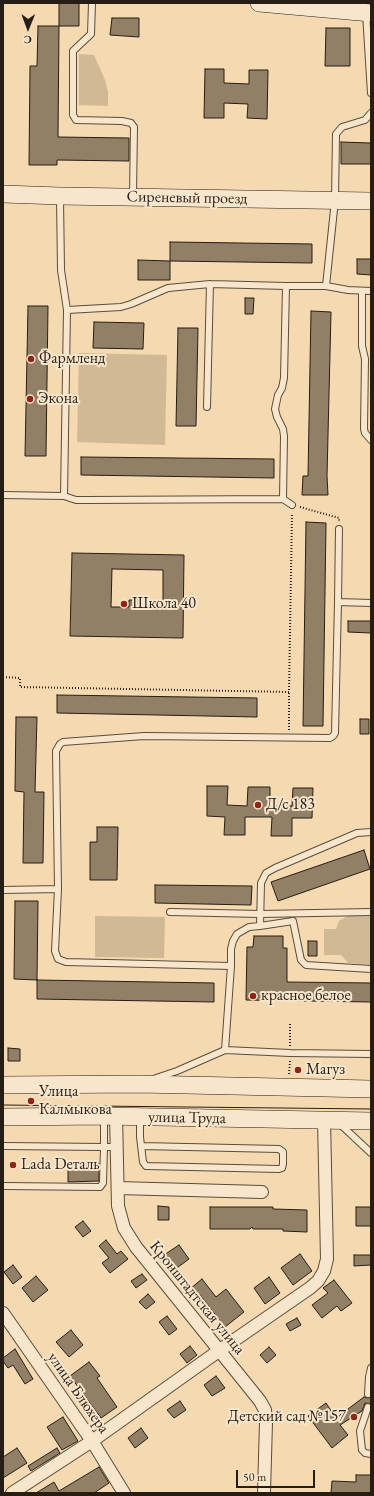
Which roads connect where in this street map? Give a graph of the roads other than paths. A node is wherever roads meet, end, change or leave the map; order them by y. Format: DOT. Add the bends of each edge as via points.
graph roads {
  1 [pos="92,3"];
  2 [pos="259,3"];
  3 [pos="369,13"];
  4 [pos="371,94"];
  5 [pos="371,113"];
  6 [pos="3,194"];
  7 [pos="60,196"];
  8 [pos="133,197"];
  9 [pos="335,200"];
  10 [pos="371,201"];
  11 [pos="210,284"];
  12 [pos="286,286"];
  13 [pos="326,286"];
  14 [pos="362,291"];
  15 [pos="371,292"];
  16 [pos="67,310"];
  17 [pos="207,407"];
  18 [pos="371,440"];
  19 [pos="3,495"];
  20 [pos="64,496"];
  21 [pos="283,499"];
  22 [pos="292,505"];
  23 [pos="339,529"];
  24 [pos="338,602"];
  25 [pos="371,603"];
  26 [pos="371,832"];
  27 [pos="3,890"];
  28 [pos="58,890"];
  29 [pos="170,912"];
  30 [pos="371,912"];
  31 [pos="309,913"];
  32 [pos="260,914"];
  33 [pos="293,921"];
  34 [pos="260,926"];
  35 [pos="231,966"];
  36 [pos="371,969"];
  37 [pos="225,1050"];
  38 [pos="371,1054"];
  39 [pos="140,1084"];
  40 [pos="3,1086"];
  41 [pos="371,1089"];
  42 [pos="110,1116"];
  43 [pos="3,1117"];
  44 [pos="140,1117"];
  45 [pos="330,1120"];
  46 [pos="371,1121"];
  47 [pos="3,1146"];
  48 [pos="141,1146"];
  49 [pos="104,1147"];
  50 [pos="117,1147"];
  51 [pos="371,1153"];
  52 [pos="3,1186"];
  53 [pos="118,1188"];
  54 [pos="262,1192"];
  55 [pos="3,1313"];
  56 [pos="220,1350"];
  57 [pos="371,1368"];
  58 [pos="368,1394"];
  59 [pos="368,1407"];
  60 [pos="92,1442"];
  61 [pos="371,1454"];
  62 [pos="12,1493"];
  63 [pos="124,1493"];
  64 [pos="264,1493"];
  1 -- 8 [label="lane" via="90,34 73,51 73,115 76,120 122,121 131,123 134,127"];
  2 -- 3 [label="main road"];
  3 -- 4 [label="lane"];
  5 -- 9 [label="lane" via="365,120 342,127 336,134"];
  6 -- 7 [label="main road, Сиреневый проезд"];
  7 -- 8 [label="main road, Сиреневый проезд"];
  7 -- 16 [label="lane" via="61,270"];
  8 -- 9 [label="main road, Сиреневый проезд"];
  9 -- 10 [label="main road, Сиреневый проезд"];
  9 -- 13 [label="lane"];
  11 -- 12 [label="lane"];
  11 -- 16 [label="lane" via="168,288 121,307"];
  11 -- 17 [label="lane"];
  12 -- 13 [label="lane"];
  12 -- 21 [label="lane" via="284,378 275,409 284,436"];
  13 -- 14 [label="lane"];
  14 -- 15 [label="lane"];
  14 -- 18 [label="lane" via="362,346 365,359 364,429"];
  16 -- 20 [label="lane"];
  19 -- 20 [label="lane"];
  20 -- 21 [label="lane" via="76,500"];
  21 -- 22 [label="lane"];
  23 -- 24 [label="lane"];
  24 -- 25 [label="lane"];
  24 -- 28 [label="lane" via="334,735 330,738 144,736 67,741 60,744 56,751"];
  26 -- 32 [label="lane" via="357,833 266,873 261,883"];
  27 -- 28 [label="lane"];
  28 -- 35 [label="lane" via="55,951 62,961"];
  29 -- 32 [label="lane"];
  30 -- 31 [label="lane"];
  31 -- 32 [label="lane"];
  31 -- 33 [label="lane"];
  32 -- 34 [label="lane"];
  33 -- 34 [label="lane"];
  33 -- 36 [label="lane" via="301,960 306,965"];
  34 -- 35 [label="lane" via="249,927 237,934 231,948"];
  35 -- 37 [label="lane"];
  37 -- 38 [label="lane"];
  37 -- 39 [label="lane"];
  39 -- 40 [label="main road, улица Труда"];
  39 -- 41 [label="main road, улица Труда"];
  42 -- 43 [label="main road, улица Труда"];
  42 -- 44 [label="main road, улица Труда"];
  42 -- 49 [label="lane"];
  42 -- 50 [label="street, Кронштадтская улица"];
  44 -- 45 [label="main road, улица Труда"];
  44 -- 48 [label="lane"];
  45 -- 46 [label="main road, улица Труда"];
  45 -- 51 [label="lane"];
  45 -- 56 [label="street" via="327,1253 324,1271 310,1288"];
  47 -- 49 [label="lane"];
  48 -- 48 [label="lane" via="279,1149 283,1152 283,1164 279,1169 148,1166 144,1165"];
  49 -- 50 [label="lane"];
  49 -- 52 [label="lane" via="103,1183 100,1187"];
  50 -- 53 [label="street, Кронштадтская улица"];
  53 -- 54 [label="street"];
  53 -- 56 [label="street, Кронштадтская улица" via="118,1206 128,1235"];
  55 -- 60 [label="street, улица Блюхера"];
  56 -- 60 [label="street"];
  56 -- 64 [label="street, Кронштадтская улица" via="265,1410"];
  57 -- 58 [label="lane"];
  59 -- 61 [label="lane" via="362,1421 360,1436 362,1450"];
  60 -- 62 [label="street"];
  60 -- 63 [label="street, улица Блюхера"];
}
